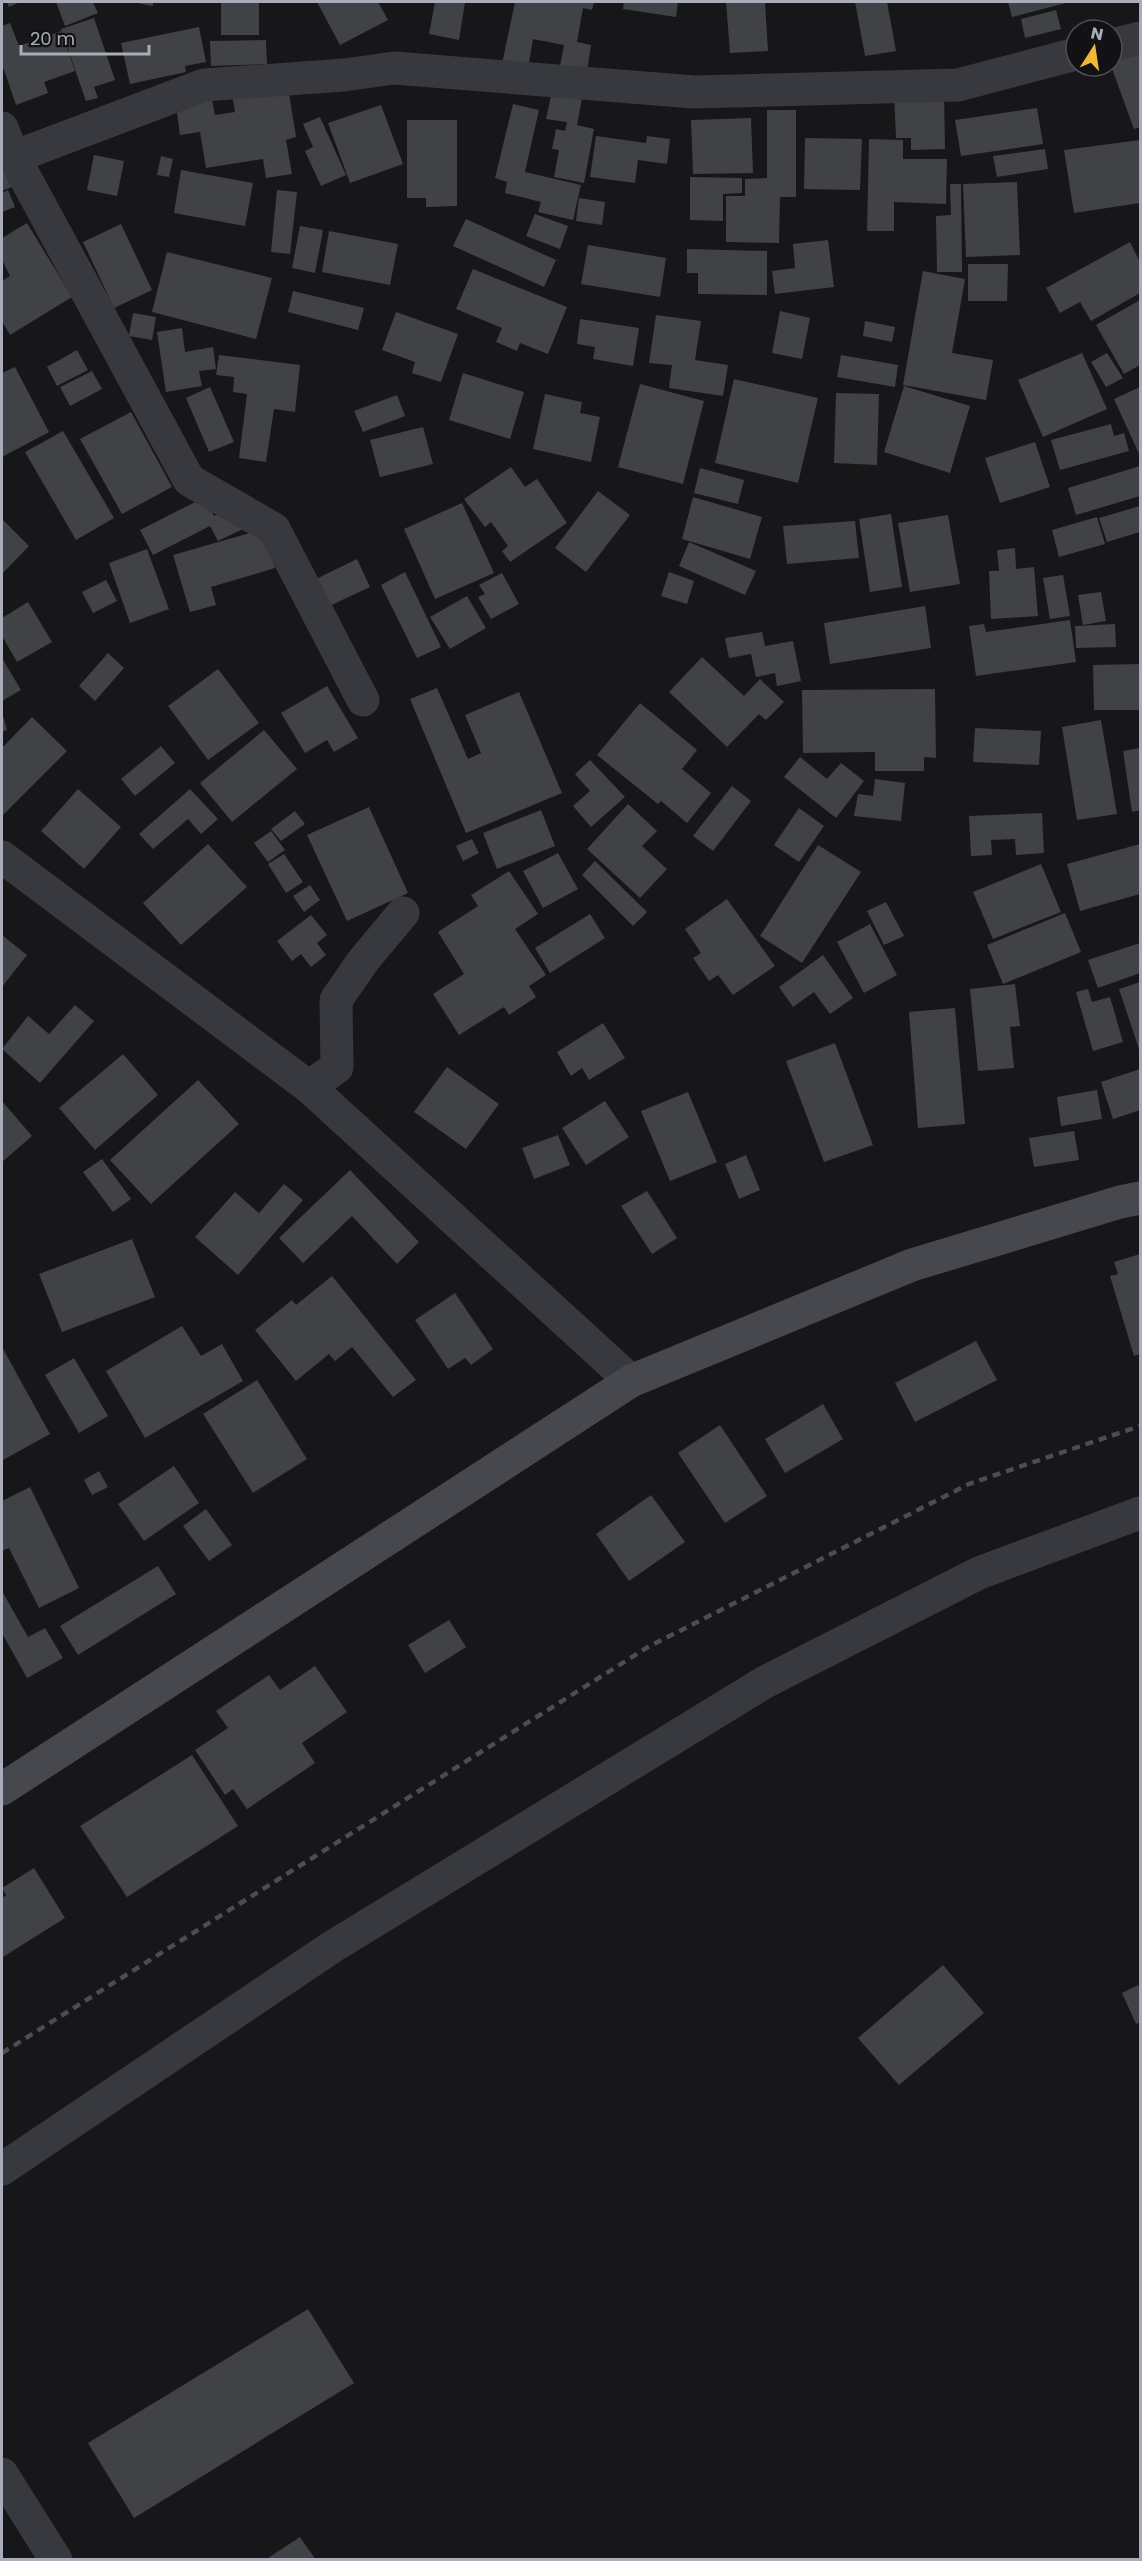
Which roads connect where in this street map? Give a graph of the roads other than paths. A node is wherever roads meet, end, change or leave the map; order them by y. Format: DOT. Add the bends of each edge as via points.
graph roads {
  1 [pos="1140,38"];
  2 [pos="1124,42"];
  3 [pos="1064,57"];
  4 [pos="8,143"];
  5 [pos="363,700"];
  6 [pos="2,857"];
  7 [pos="403,913"];
  8 [pos="309,1087"];
  9 [pos="1140,1198"];
  10 [pos="631,1382"];
  11 [pos="1140,1513"];
  12 [pos="2,1789"];
  13 [pos="2,2169"];
  14 [pos="2,2474"];
  15 [pos="56,2559"];
  1 -- 2 [label="street"];
  3 -- 4 [label="street" via="957,85 694,92 394,68 204,85"];
  4 -- 5 [label="street" via="189,480 274,529"];
  6 -- 8 [label="street"];
  7 -- 8 [label="street" via="336,1000 337,1068"];
  8 -- 10 [label="street"];
  9 -- 10 [label="street" via="912,1265"];
  10 -- 12 [label="street"];
  11 -- 13 [label="street" via="979,1573 765,1682 332,1947"];
  14 -- 15 [label="street"];
}
